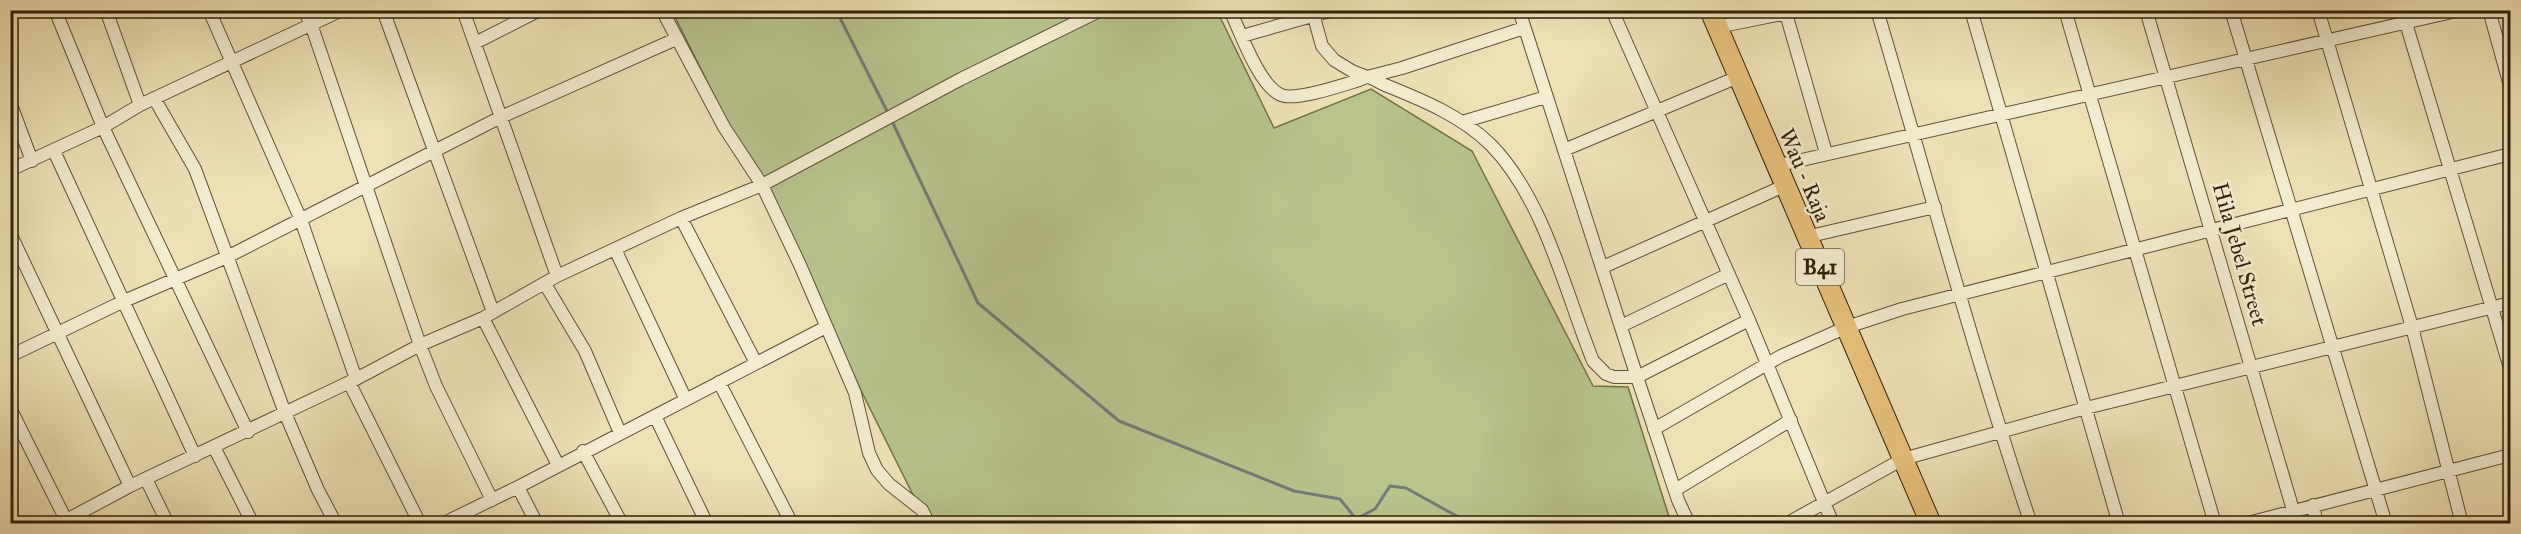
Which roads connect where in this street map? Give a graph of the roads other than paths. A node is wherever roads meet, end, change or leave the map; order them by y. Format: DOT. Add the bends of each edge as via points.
graph roads {
  1 [pos="55,10"];
  2 [pos="106,10"];
  3 [pos="209,10"];
  4 [pos="304,10"];
  5 [pos="342,10"];
  6 [pos="383,10"];
  7 [pos="463,10"];
  8 [pos="540,10"];
  9 [pos="662,10"];
  10 [pos="1101,10"];
  11 [pos="1230,10"];
  12 [pos="1333,10"];
  13 [pos="1519,10"];
  14 [pos="1612,10"];
  15 [pos="1802,10"];
  16 [pos="1877,10"];
  17 [pos="1971,10"];
  18 [pos="2065,10"];
  19 [pos="2146,10"];
  20 [pos="2232,10"];
  21 [pos="2318,10"];
  22 [pos="2461,10"];
  23 [pos="2489,10"];
  24 [pos="1786,12"];
  25 [pos="1313,14"];
  26 [pos="2404,17"];
  27 [pos="1713,19"];
  28 [pos="311,24"];
  29 [pos="1524,28"];
  30 [pos="1242,36"];
  31 [pos="676,39"];
  32 [pos="2326,41"];
  33 [pos="475,43"];
  34 [pos="2246,59"];
  35 [pos="232,62"];
  36 [pos="1367,76"];
  37 [pos="1738,77"];
  38 [pos="2166,77"];
  39 [pos="2511,86"];
  40 [pos="2090,94"];
  41 [pos="1546,97"];
  42 [pos="154,98"];
  43 [pos="10,102"];
  44 [pos="140,105"];
  45 [pos="1656,112"];
  46 [pos="2001,114"];
  47 [pos="501,117"];
  48 [pos="1462,122"];
  49 [pos="103,127"];
  50 [pos="1913,133"];
  51 [pos="1564,150"];
  52 [pos="54,151"];
  53 [pos="434,153"];
  54 [pos="1826,153"];
  55 [pos="2511,154"];
  56 [pos="32,160"];
  57 [pos="1775,166"];
  58 [pos="2450,169"];
  59 [pos="10,170"];
  60 [pos="762,185"];
  61 [pos="368,186"];
  62 [pos="1784,186"];
  63 [pos="2371,189"];
  64 [pos="1935,207"];
  65 [pos="2292,209"];
  66 [pos="681,218"];
  67 [pos="301,220"];
  68 [pos="1706,221"];
  69 [pos="2211,229"];
  70 [pos="10,233"];
  71 [pos="1806,237"];
  72 [pos="2135,248"];
  73 [pos="615,249"];
  74 [pos="227,257"];
  75 [pos="1603,267"];
  76 [pos="2046,271"];
  77 [pos="1729,274"];
  78 [pos="557,276"];
  79 [pos="176,279"];
  80 [pos="545,284"];
  81 [pos="1961,292"];
  82 [pos="124,301"];
  83 [pos="2511,303"];
  84 [pos="2492,308"];
  85 [pos="488,315"];
  86 [pos="1749,320"];
  87 [pos="1621,326"];
  88 [pos="826,327"];
  89 [pos="1847,327"];
  90 [pos="2412,327"];
  91 [pos="58,332"];
  92 [pos="420,345"];
  93 [pos="2333,347"];
  94 [pos="10,356"];
  95 [pos="756,363"];
  96 [pos="1768,364"];
  97 [pos="2251,367"];
  98 [pos="2511,368"];
  99 [pos="1637,377"];
  100 [pos="352,381"];
  101 [pos="719,382"];
  102 [pos="2175,386"];
  103 [pos="686,400"];
  104 [pos="10,408"];
  105 [pos="2086,408"];
  106 [pos="285,413"];
  107 [pos="655,416"];
  108 [pos="1791,420"];
  109 [pos="1654,429"];
  110 [pos="2000,431"];
  111 [pos="248,432"];
  112 [pos="620,433"];
  113 [pos="214,447"];
  114 [pos="583,451"];
  115 [pos="195,456"];
  116 [pos="2511,456"];
  117 [pos="1903,459"];
  118 [pos="558,465"];
  119 [pos="2451,471"];
  120 [pos="146,479"];
  121 [pos="130,486"];
  122 [pos="518,487"];
  123 [pos="2376,488"];
  124 [pos="1674,490"];
  125 [pos="492,500"];
  126 [pos="1824,502"];
  127 [pos="2313,505"];
  128 [pos="2293,510"];
  129 [pos="81,512"];
  130 [pos="62,522"];
  131 [pos="450,522"];
  132 [pos="86,524"];
  133 [pos="168,524"];
  134 [pos="253,524"];
  135 [pos="336,524"];
  136 [pos="420,524"];
  137 [pos="537,524"];
  138 [pos="622,524"];
  139 [pos="707,524"];
  140 [pos="792,524"];
  141 [pos="929,524"];
  142 [pos="1689,524"];
  143 [pos="1786,524"];
  144 [pos="1833,524"];
  145 [pos="1931,524"];
  146 [pos="2031,524"];
  147 [pos="2119,524"];
  148 [pos="2215,524"];
  149 [pos="2244,524"];
  150 [pos="2317,524"];
  151 [pos="2386,524"];
  152 [pos="2462,524"];
  1 -- 49 [label="street"];
  2 -- 44 [label="street"];
  3 -- 35 [label="street"];
  4 -- 28 [label="street"];
  5 -- 28 [label="street"];
  6 -- 53 [label="street"];
  7 -- 33 [label="street"];
  8 -- 33 [label="street"];
  9 -- 31 [label="street"];
  10 -- 60 [label="street"];
  11 -- 30 [label="street"];
  12 -- 25 [label="street"];
  13 -- 29 [label="street"];
  14 -- 45 [label="street"];
  15 -- 24 [label="street"];
  16 -- 50 [label="street"];
  17 -- 46 [label="street"];
  18 -- 40 [label="street"];
  19 -- 38 [label="street, Hila Jebel Street"];
  20 -- 34 [label="street"];
  21 -- 32 [label="street"];
  22 -- 26 [label="street"];
  23 -- 39 [label="street"];
  24 -- 27 [label="street"];
  24 -- 54 [label="street"];
  25 -- 30 [label="street"];
  25 -- 36 [label="street" via="1322,46 1335,60"];
  26 -- 32 [label="street"];
  26 -- 58 [label="street"];
  27 -- 37 [label="main road, Wau - Raja / B41"];
  28 -- 35 [label="street"];
  28 -- 61 [label="street"];
  29 -- 36 [label="street"];
  29 -- 41 [label="street"];
  30 -- 36 [label="street" via="1261,75 1281,95 1329,89"];
  31 -- 47 [label="street"];
  31 -- 60 [label="street" via="723,127"];
  32 -- 34 [label="street"];
  32 -- 63 [label="street"];
  33 -- 47 [label="street"];
  34 -- 38 [label="street"];
  34 -- 65 [label="street"];
  35 -- 42 [label="street"];
  35 -- 67 [label="street"];
  36 -- 48 [label="street"];
  37 -- 45 [label="street"];
  37 -- 57 [label="main road, Wau - Raja / B41"];
  38 -- 40 [label="street"];
  38 -- 69 [label="street, Hila Jebel Street"];
  40 -- 46 [label="street"];
  40 -- 72 [label="street"];
  41 -- 48 [label="street"];
  41 -- 51 [label="street"];
  42 -- 44 [label="street"];
  42 -- 74 [label="street" via="195,169"];
  43 -- 56 [label="street"];
  44 -- 49 [label="street"];
  45 -- 51 [label="street"];
  45 -- 68 [label="street"];
  46 -- 50 [label="street"];
  46 -- 76 [label="street"];
  47 -- 53 [label="street"];
  47 -- 78 [label="street"];
  48 -- 99 [label="street" via="1491,146 1543,224 1593,361 1614,377"];
  49 -- 52 [label="street"];
  49 -- 79 [label="street"];
  50 -- 54 [label="street"];
  50 -- 64 [label="street"];
  51 -- 75 [label="street"];
  52 -- 56 [label="street"];
  52 -- 82 [label="street"];
  53 -- 61 [label="street"];
  53 -- 85 [label="street"];
  54 -- 57 [label="street"];
  55 -- 58 [label="street"];
  56 -- 59 [label="street"];
  57 -- 62 [label="main road, Wau - Raja / B41"];
  58 -- 63 [label="street"];
  58 -- 84 [label="street"];
  60 -- 66 [label="street"];
  60 -- 88 [label="street"];
  61 -- 67 [label="street"];
  61 -- 92 [label="street"];
  62 -- 68 [label="street"];
  62 -- 71 [label="main road, Wau - Raja / B41"];
  63 -- 65 [label="street"];
  63 -- 90 [label="street"];
  64 -- 71 [label="street"];
  64 -- 81 [label="street"];
  65 -- 69 [label="street"];
  65 -- 93 [label="street"];
  66 -- 73 [label="street"];
  66 -- 95 [label="street"];
  67 -- 74 [label="street"];
  67 -- 100 [label="street"];
  68 -- 75 [label="street"];
  68 -- 77 [label="street"];
  69 -- 72 [label="street"];
  69 -- 97 [label="street, Hila Jebel Street"];
  70 -- 91 [label="street"];
  71 -- 89 [label="main road, Wau - Raja / B41"];
  72 -- 76 [label="street"];
  72 -- 102 [label="street"];
  73 -- 78 [label="street"];
  73 -- 103 [label="street"];
  74 -- 79 [label="street"];
  74 -- 106 [label="street"];
  75 -- 87 [label="street"];
  76 -- 81 [label="street"];
  76 -- 105 [label="street"];
  77 -- 86 [label="street"];
  77 -- 87 [label="street"];
  78 -- 80 [label="street"];
  79 -- 82 [label="street"];
  79 -- 111 [label="street"];
  80 -- 85 [label="street"];
  80 -- 112 [label="street" via="585,351"];
  81 -- 89 [label="street"];
  81 -- 110 [label="street"];
  82 -- 91 [label="street"];
  82 -- 115 [label="street"];
  83 -- 84 [label="street"];
  84 -- 90 [label="street"];
  84 -- 98 [label="street"];
  85 -- 92 [label="street"];
  85 -- 118 [label="street"];
  86 -- 96 [label="street"];
  86 -- 99 [label="street"];
  87 -- 99 [label="street"];
  88 -- 95 [label="street"];
  88 -- 141 [label="street" via="855,393 869,453 877,470 922,510"];
  89 -- 96 [label="street"];
  89 -- 117 [label="main road, Wau - Raja / B41"];
  90 -- 93 [label="street"];
  90 -- 119 [label="street"];
  91 -- 94 [label="street"];
  91 -- 121 [label="street"];
  92 -- 100 [label="street"];
  92 -- 125 [label="street"];
  93 -- 97 [label="street"];
  93 -- 123 [label="street"];
  95 -- 101 [label="street"];
  96 -- 108 [label="street"];
  96 -- 109 [label="street"];
  97 -- 102 [label="street"];
  97 -- 128 [label="street, Hila Jebel Street"];
  99 -- 109 [label="street"];
  100 -- 106 [label="street"];
  100 -- 136 [label="street"];
  101 -- 103 [label="street"];
  101 -- 140 [label="street"];
  102 -- 105 [label="street"];
  102 -- 148 [label="street"];
  103 -- 107 [label="street"];
  104 -- 130 [label="street"];
  105 -- 110 [label="street"];
  105 -- 147 [label="street"];
  106 -- 111 [label="street"];
  106 -- 135 [label="street"];
  107 -- 112 [label="street"];
  107 -- 139 [label="street"];
  108 -- 124 [label="street"];
  108 -- 126 [label="street"];
  109 -- 124 [label="street"];
  110 -- 117 [label="street"];
  110 -- 146 [label="street"];
  111 -- 113 [label="street"];
  112 -- 114 [label="street"];
  113 -- 115 [label="street"];
  113 -- 134 [label="street"];
  114 -- 118 [label="street"];
  114 -- 138 [label="street"];
  115 -- 120 [label="street"];
  116 -- 119 [label="street"];
  117 -- 126 [label="street"];
  117 -- 145 [label="main road, Wau - Raja / B41"];
  118 -- 122 [label="street"];
  119 -- 123 [label="street"];
  119 -- 152 [label="street"];
  120 -- 121 [label="street"];
  120 -- 133 [label="street"];
  121 -- 129 [label="street"];
  122 -- 125 [label="street"];
  122 -- 137 [label="street"];
  123 -- 127 [label="street"];
  123 -- 151 [label="street"];
  124 -- 142 [label="street"];
  125 -- 131 [label="street"];
  126 -- 143 [label="street"];
  126 -- 144 [label="street"];
  127 -- 128 [label="street"];
  127 -- 150 [label="street"];
  128 -- 149 [label="street"];
  129 -- 130 [label="street"];
  129 -- 132 [label="street"];
}
